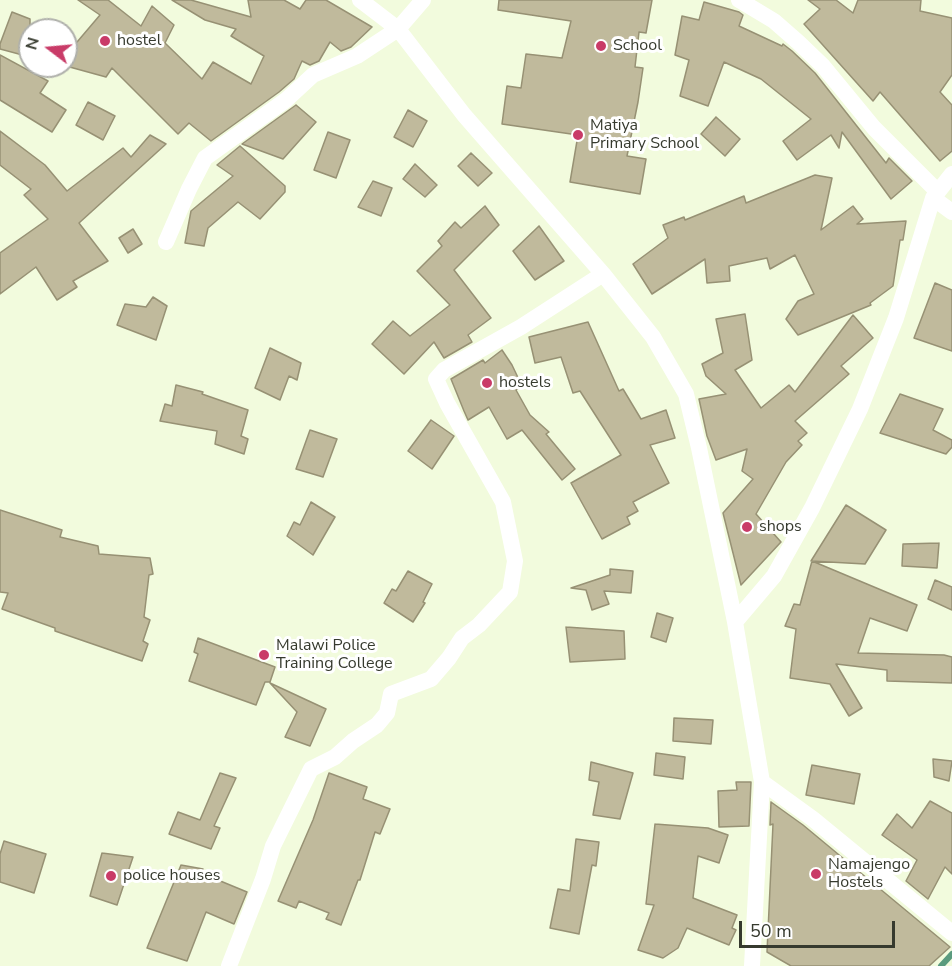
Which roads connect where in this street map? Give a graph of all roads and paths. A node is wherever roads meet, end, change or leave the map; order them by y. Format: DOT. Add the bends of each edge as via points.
graph roads {
  1 [pos="360,0"];
  2 [pos="423,0"];
  3 [pos="739,0"];
  4 [pos="398,29"];
  5 [pos="952,174"];
  6 [pos="935,195"];
  7 [pos="952,212"];
  8 [pos="165,242"];
  9 [pos="603,274"];
  10 [pos="735,622"];
  11 [pos="762,782"];
  12 [pos="952,933"];
  13 [pos="229,966"];
  14 [pos="752,966"];
  1 -- 4 [label="street"];
  2 -- 4 [label="street"];
  3 -- 6 [label="street" via="774,21 807,50"];
  4 -- 8 [label="street" via="357,56 313,75 286,100 205,158"];
  4 -- 9 [label="street" via="465,115"];
  5 -- 6 [label="street"];
  6 -- 7 [label="street"];
  6 -- 10 [label="street" via="899,312 860,409 774,576"];
  9 -- 10 [label="street" via="653,337 686,394"];
  9 -- 13 [label="street" via="444,370 436,379 503,502 515,561 510,592 479,626 462,638 431,680 391,694 387,713 377,725 335,757 311,769 273,846"];
  10 -- 11 [label="street"];
  11 -- 12 [label="street"];
  11 -- 14 [label="street"];
}
